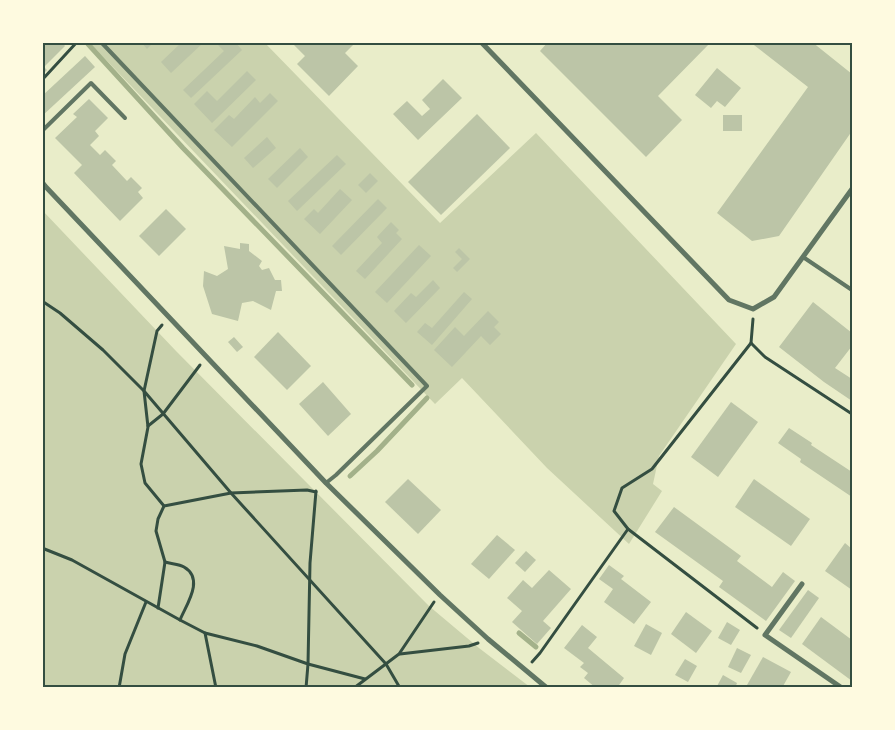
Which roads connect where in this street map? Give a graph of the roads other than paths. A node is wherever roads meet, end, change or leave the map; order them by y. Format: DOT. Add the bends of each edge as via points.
graph roads {
  1 [pos="101,42"];
  2 [pos="482,42"];
  3 [pos="125,118"];
  4 [pos="42,131"];
  5 [pos="42,182"];
  6 [pos="852,189"];
  7 [pos="803,257"];
  8 [pos="852,290"];
  9 [pos="326,483"];
  10 [pos="802,584"];
  11 [pos="547,688"];
  12 [pos="842,688"];
  1 -- 9 [label="lane" via="426,386"];
  2 -- 7 [label="street" via="729,300 753,309 774,296"];
  3 -- 4 [label="lane" via="91,83"];
  5 -- 9 [label="street"];
  6 -- 7 [label="street"];
  7 -- 8 [label="lane"];
  9 -- 11 [label="street" via="440,595"];
  10 -- 12 [label="street" via="765,635"];
}
